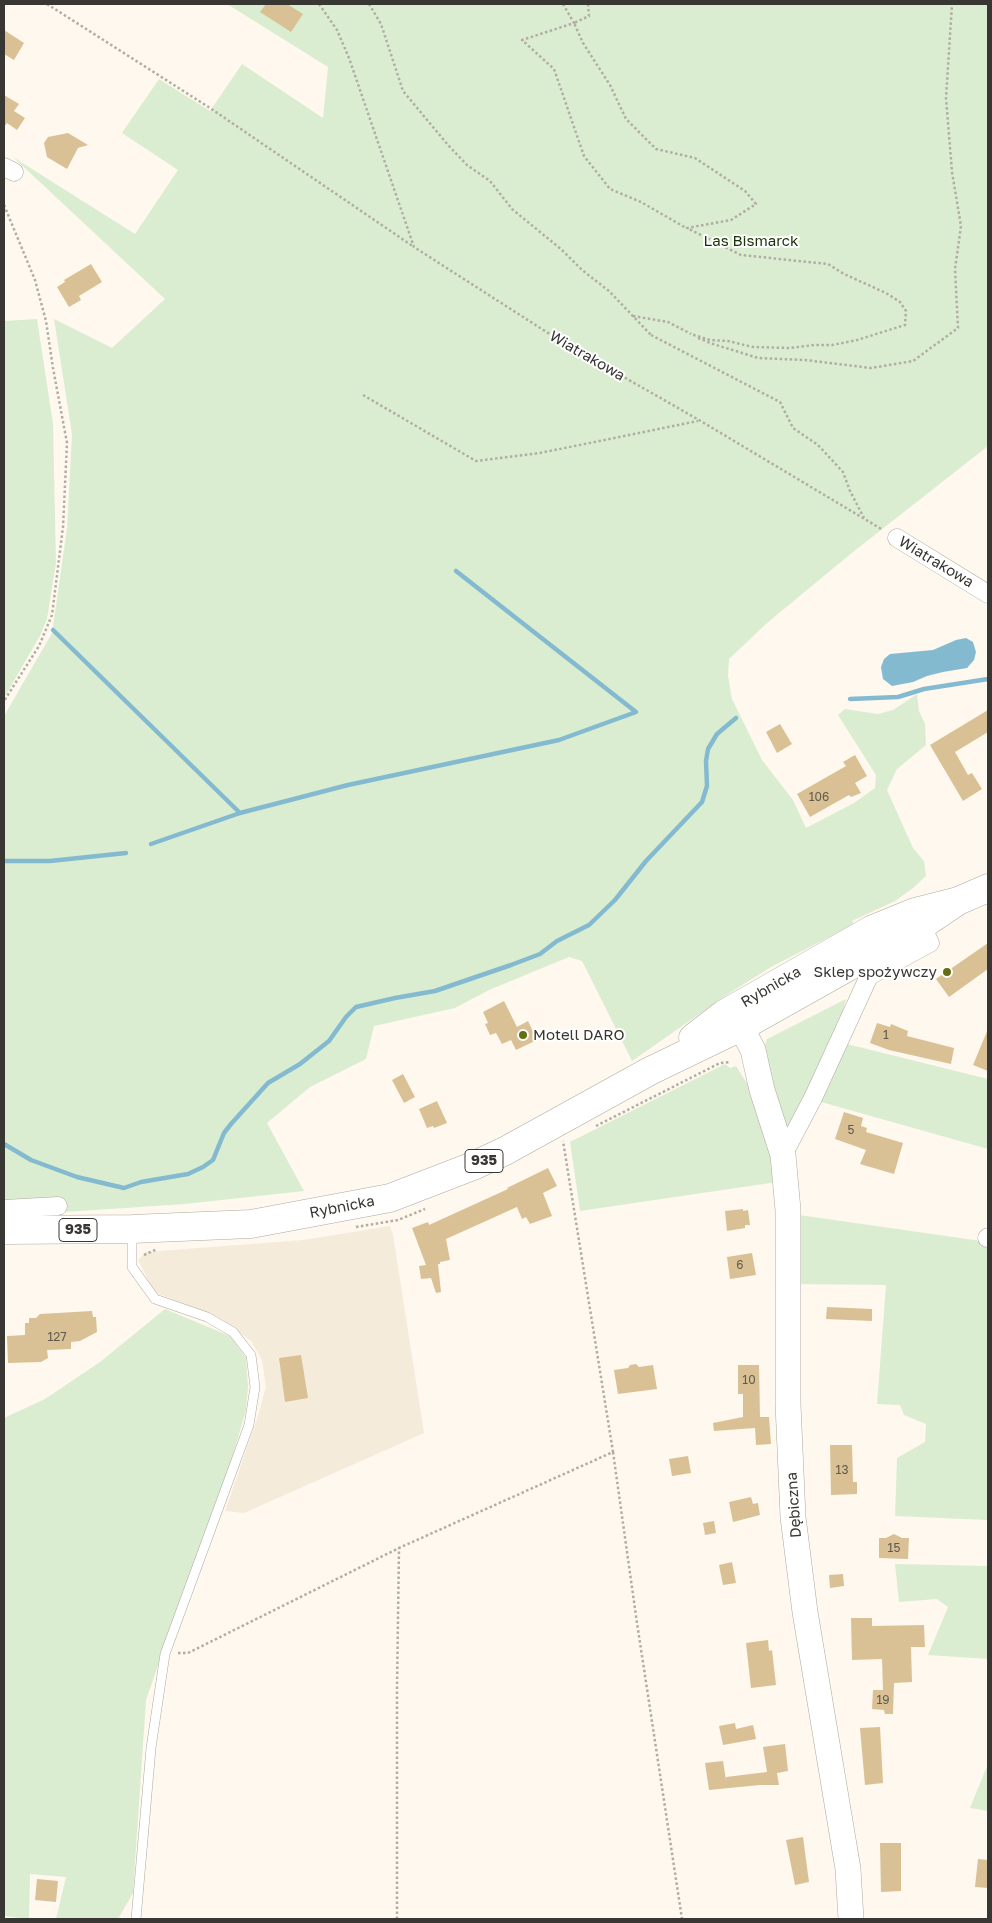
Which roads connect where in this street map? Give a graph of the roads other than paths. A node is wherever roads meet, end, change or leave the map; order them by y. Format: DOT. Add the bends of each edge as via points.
graph roads {
  1 [pos="897,538"];
  2 [pos="988,594"];
  3 [pos="988,888"];
  4 [pos="918,919"];
  5 [pos="731,1025"];
  6 [pos="783,1155"];
  7 [pos="58,1206"];
  8 [pos="4,1209"];
  9 [pos="132,1229"];
  10 [pos="4,1230"];
  11 [pos="136,1919"];
  12 [pos="851,1919"];
  1 -- 2 [label="street, Wiatrakowa"];
  3 -- 4 [label="main road, Rybnicka / 935"];
  4 -- 5 [label="main road, Rybnicka / 935" via="871,930 843,945"];
  4 -- 6 [label="street" via="930,943 869,976"];
  5 -- 6 [label="street, Dębiczna" via="731,1044 742,1065 762,1090"];
  5 -- 9 [label="main road, Rybnicka / 935" via="554,1125 473,1166 390,1198 252,1224"];
  6 -- 12 [label="street, Dębiczna" via="788,1210 788,1404 793,1517 805,1612 848,1869"];
  7 -- 8 [label="street"];
  9 -- 10 [label="main road, Rybnicka / 935"];
  9 -- 11 [label="lane" via="132,1268 154,1299 206,1317 233,1332 251,1355 255,1387 249,1425 165,1654 151,1748"];
}
